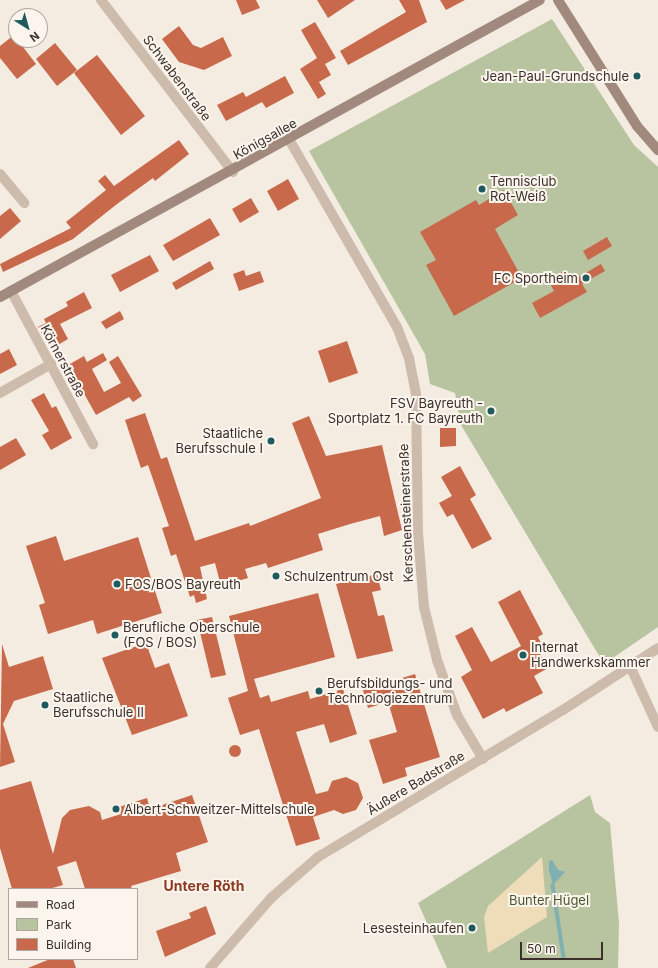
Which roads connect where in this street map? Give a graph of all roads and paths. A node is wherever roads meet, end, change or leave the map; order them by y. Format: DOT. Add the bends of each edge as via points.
graph roads {
  1 [pos="101,0"];
  2 [pos="540,0"];
  3 [pos="558,0"];
  4 [pos="290,141"];
  5 [pos="658,150"];
  6 [pos="233,172"];
  7 [pos="0,174"];
  8 [pos="24,203"];
  9 [pos="11,291"];
  10 [pos="0,297"];
  11 [pos="50,364"];
  12 [pos="0,393"];
  13 [pos="93,444"];
  14 [pos="658,648"];
  15 [pos="630,666"];
  16 [pos="658,727"];
  17 [pos="482,759"];
  18 [pos="210,968"];
  1 -- 6 [label="street, Schwabenstraße"];
  2 -- 4 [label="main road, Königsallee"];
  3 -- 5 [label="main road" via="637,126"];
  4 -- 6 [label="main road, Königsallee"];
  4 -- 17 [label="street, Kerschensteinerstraße" via="397,327 409,358 416,394 418,533 424,607 437,660 457,715"];
  6 -- 9 [label="main road, Königsallee"];
  7 -- 8 [label="street"];
  9 -- 10 [label="main road, Königsallee"];
  9 -- 11 [label="street, Körnerstraße"];
  11 -- 12 [label="street"];
  11 -- 13 [label="street, Körnerstraße"];
  14 -- 15 [label="street, Äußere Badstraße"];
  15 -- 16 [label="street"];
  15 -- 17 [label="street, Äußere Badstraße"];
  17 -- 18 [label="street, Äußere Badstraße" via="318,857 271,898"];
}
